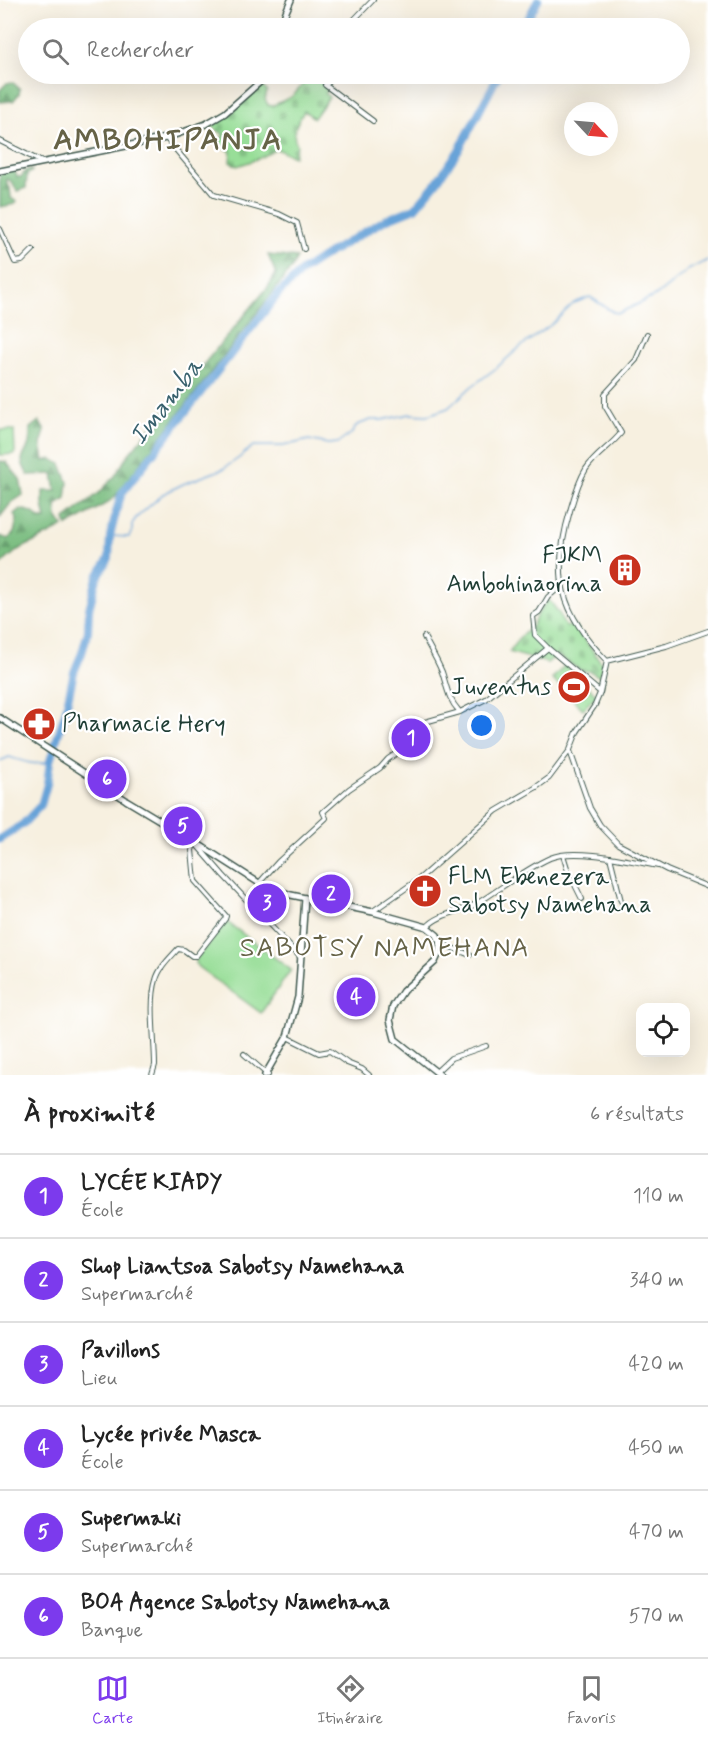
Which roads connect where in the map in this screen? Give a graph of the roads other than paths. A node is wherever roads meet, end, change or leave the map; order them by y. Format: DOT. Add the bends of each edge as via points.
graph roads {
  1 [pos="291,0"];
  2 [pos="373,0"];
  3 [pos="285,18"];
  4 [pos="355,18"];
  5 [pos="258,84"];
  6 [pos="327,84"];
  7 [pos="373,121"];
  8 [pos="166,138"];
  9 [pos="0,141"];
  10 [pos="44,163"];
  11 [pos="0,171"];
  12 [pos="0,229"];
  13 [pos="304,249"];
  14 [pos="33,250"];
  15 [pos="647,334"];
  16 [pos="561,586"];
  17 [pos="708,631"];
  18 [pos="424,637"];
  19 [pos="548,648"];
  20 [pos="607,661"];
  21 [pos="600,693"];
  22 [pos="460,712"];
  23 [pos="0,718"];
  24 [pos="570,750"];
  25 [pos="195,842"];
  26 [pos="563,855"];
  27 [pos="610,857"];
  28 [pos="658,866"];
  29 [pos="259,884"];
  30 [pos="708,888"];
  31 [pos="305,898"];
  32 [pos="582,899"];
  33 [pos="621,901"];
  34 [pos="373,912"];
  35 [pos="427,927"];
  36 [pos="440,942"];
  37 [pos="470,955"];
  38 [pos="301,958"];
  39 [pos="288,1037"];
  40 [pos="486,1046"];
  41 [pos="244,1054"];
  42 [pos="438,1073"];
  43 [pos="266,1074"];
  44 [pos="152,1075"];
  45 [pos="369,1075"];
  1 -- 3 [label="main road"];
  2 -- 4 [label="street"];
  5 -- 8 [label="main road" via="206,124"];
  6 -- 7 [label="street"];
  8 -- 10 [label="main road"];
  8 -- 13 [label="street" via="214,195 297,223"];
  9 -- 10 [label="street"];
  10 -- 11 [label="main road"];
  12 -- 14 [label="street" via="15,262 22,261"];
  15 -- 16 [label="street" via="636,360 605,394 605,406 621,433 612,445 597,454 576,489 563,535"];
  16 -- 19 [label="street" via="533,616 535,635"];
  16 -- 20 [label="street" via="576,621"];
  17 -- 20 [label="street"];
  18 -- 22 [label="street"];
  19 -- 21 [label="street"];
  19 -- 22 [label="street" via="486,699"];
  20 -- 21 [label="street"];
  21 -- 24 [label="street"];
  22 -- 29 [label="street" via="435,718 415,730 397,753 323,812 326,818"];
  23 -- 25 [label="main road"];
  24 -- 28 [label="street" via="600,825 618,844"];
  24 -- 34 [label="street" via="549,778 496,811 419,879"];
  25 -- 29 [label="main road"];
  25 -- 38 [label="street"];
  25 -- 44 [label="street" via="195,881 226,916 196,956 178,949 156,978"];
  26 -- 27 [label="street"];
  26 -- 32 [label="street"];
  26 -- 35 [label="street" via="552,856 475,905"];
  27 -- 28 [label="street"];
  27 -- 33 [label="street"];
  28 -- 30 [label="street"];
  29 -- 31 [label="main road"];
  31 -- 34 [label="main road"];
  31 -- 38 [label="main road"];
  34 -- 35 [label="main road"];
  35 -- 36 [label="main road"];
  36 -- 37 [label="street"];
  36 -- 42 [label="main road" via="435,962 403,991 390,1020 395,1039"];
  38 -- 39 [label="main road" via="298,998"];
  39 -- 43 [label="main road"];
  39 -- 45 [label="street" via="319,1053 330,1051"];
  40 -- 42 [label="street" via="451,1058"];
  41 -- 43 [label="street"];
}
